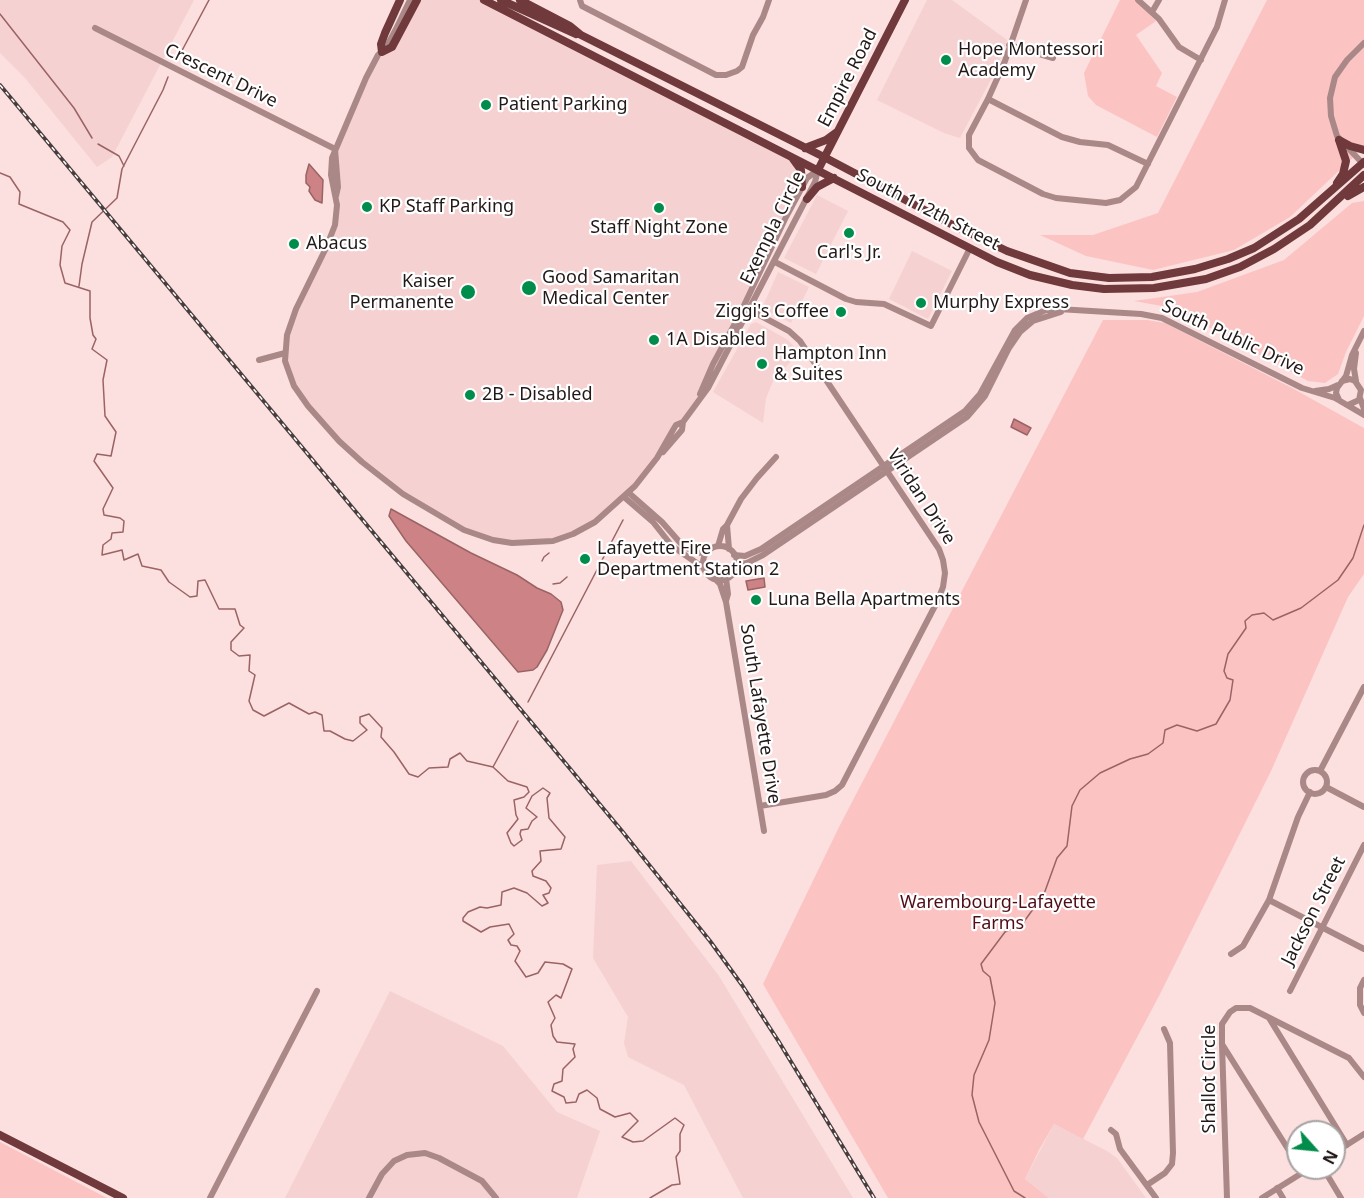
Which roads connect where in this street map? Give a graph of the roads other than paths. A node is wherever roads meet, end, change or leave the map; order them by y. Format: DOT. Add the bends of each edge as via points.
graph roads {
  1 [pos="400,0"];
  2 [pos="410,0"];
  3 [pos="417,0"];
  4 [pos="484,0"];
  5 [pos="501,0"];
  6 [pos="520,0"];
  7 [pos="580,0"];
  8 [pos="769,0"];
  9 [pos="905,0"];
  10 [pos="1026,0"];
  11 [pos="1138,0"];
  12 [pos="1159,0"];
  13 [pos="1225,0"];
  14 [pos="1152,12"];
  15 [pos="95,28"];
  16 [pos="581,35"];
  17 [pos="1364,43"];
  18 [pos="1010,45"];
  19 [pos="382,52"];
  20 [pos="1053,58"];
  21 [pos="1201,60"];
  22 [pos="988,99"];
  23 [pos="838,131"];
  24 [pos="1339,140"];
  25 [pos="805,148"];
  26 [pos="335,149"];
  27 [pos="1364,150"];
  28 [pos="790,156"];
  29 [pos="824,157"];
  30 [pos="1148,164"];
  31 [pos="1363,164"];
  32 [pos="818,170"];
  33 [pos="1364,175"];
  34 [pos="834,178"];
  35 [pos="802,187"];
  36 [pos="1364,187"];
  37 [pos="1332,191"];
  38 [pos="807,199"];
  39 [pos="1325,213"];
  40 [pos="970,248"];
  41 [pos="775,262"];
  42 [pos="750,310"];
  43 [pos="1364,330"];
  44 [pos="1359,341"];
  45 [pos="285,352"];
  46 [pos="259,360"];
  47 [pos="1356,381"];
  48 [pos="1340,383"];
  49 [pos="1314,391"];
  50 [pos="1360,398"];
  51 [pos="698,399"];
  52 [pos="1339,400"];
  53 [pos="1348,405"];
  54 [pos="1364,409"];
  55 [pos="1364,415"];
  56 [pos="776,457"];
  57 [pos="885,469"];
  58 [pos="626,495"];
  59 [pos="727,525"];
  60 [pos="718,546"];
  61 [pos="729,549"];
  62 [pos="707,552"];
  63 [pos="734,555"];
  64 [pos="736,565"];
  65 [pos="704,568"];
  66 [pos="726,578"];
  67 [pos="715,579"];
  68 [pos="726,602"];
  69 [pos="1364,687"];
  70 [pos="1320,771"];
  71 [pos="1326,787"];
  72 [pos="1310,792"];
  73 [pos="760,806"];
  74 [pos="1364,807"];
  75 [pos="764,831"];
  76 [pos="1364,845"];
  77 [pos="1269,900"];
  78 [pos="1322,928"];
  79 [pos="1364,949"];
  80 [pos="1231,954"];
  81 [pos="1364,980"];
  82 [pos="317,991"];
  83 [pos="1290,991"];
  84 [pos="1364,1013"];
  85 [pos="1268,1017"];
  86 [pos="1164,1029"];
  87 [pos="1222,1044"];
  88 [pos="1364,1077"];
  89 [pos="1111,1130"];
  90 [pos="0,1135"];
  91 [pos="1363,1136"];
  92 [pos="1347,1145"];
  93 [pos="1286,1147"];
  94 [pos="1287,1180"];
  95 [pos="1330,1180"];
  96 [pos="1147,1185"];
  97 [pos="1277,1188"];
  98 [pos="123,1198"];
  99 [pos="210,1198"];
  100 [pos="369,1198"];
  101 [pos="496,1198"];
  102 [pos="1156,1198"];
  103 [pos="1227,1198"];
  104 [pos="1262,1198"];
  105 [pos="1283,1198"];
  106 [pos="1341,1198"];
  1 -- 19 [label="main road" via="381,44"];
  2 -- 19 [label="street"];
  3 -- 19 [label="main road" via="392,47"];
  4 -- 28 [label="main road, South 112th Street"];
  5 -- 16 [label="main road"];
  6 -- 16 [label="main road, South 112th Street"];
  7 -- 8 [label="street" via="582,6 716,75 726,75 742,67"];
  9 -- 23 [label="main road, Empire Road"];
  10 -- 18 [label="street"];
  11 -- 14 [label="street"];
  12 -- 14 [label="street"];
  13 -- 21 [label="street"];
  14 -- 21 [label="street" via="1179,47"];
  15 -- 26 [label="street, Crescent Drive"];
  16 -- 25 [label="main road, South 112th Street"];
  17 -- 24 [label="street" via="1335,77 1331,116"];
  18 -- 20 [label="street"];
  18 -- 22 [label="street"];
  19 -- 26 [label="street" via="366,78"];
  21 -- 30 [label="street"];
  22 -- 30 [label="street" via="1062,137 1108,145"];
  22 -- 30 [label="street" via="969,135 972,155 1043,194 1065,200 1116,201 1136,187"];
  23 -- 25 [label="main road"];
  23 -- 29 [label="main road, Empire Road"];
  24 -- 27 [label="main road"];
  24 -- 31 [label="street"];
  24 -- 37 [label="main road" via="1346,161"];
  25 -- 29 [label="main road, South 112th Street"];
  26 -- 45 [label="street, Exempla Circle" via="338,187 332,236 296,309"];
  28 -- 32 [label="main road, South 112th Street"];
  28 -- 35 [label="main road" via="801,171"];
  29 -- 32 [label="main road, Empire Road"];
  29 -- 37 [label="main road, South 112th Street" via="1007,251 1070,273 1104,277 1174,274 1228,259 1281,232"];
  31 -- 37 [label="main road, South 112th Street"];
  32 -- 34 [label="main road, South 112th Street"];
  32 -- 35 [label="street, Exempla Circle"];
  32 -- 38 [label="street, Exempla Circle"];
  33 -- 39 [label="main road, South 112th Street"];
  34 -- 38 [label="main road" via="817,187"];
  34 -- 40 [label="main road, South 112th Street"];
  35 -- 51 [label="street, Exempla Circle"];
  36 -- 39 [label="main road"];
  38 -- 41 [label="street, Exempla Circle"];
  39 -- 40 [label="main road, South 112th Street" via="1294,237 1240,267 1206,279 1154,288 1072,285 1016,270"];
  40 -- 41 [label="street" via="931,326 884,304 846,299"];
  41 -- 42 [label="street, Exempla Circle"];
  42 -- 51 [label="street, Exempla Circle" via="708,388"];
  42 -- 57 [label="street, Viridan Drive" via="798,338"];
  43 -- 44 [label="street"];
  44 -- 47 [label="street" via="1354,365"];
  44 -- 48 [label="street"];
  45 -- 46 [label="street"];
  45 -- 58 [label="street, Exempla Circle" via="294,386 339,441 403,494 464,530 503,542 553,541 595,522"];
  47 -- 48 [label="street"];
  47 -- 50 [label="street"];
  48 -- 49 [label="street"];
  48 -- 52 [label="street" via="1336,393"];
  49 -- 52 [label="street"];
  49 -- 57 [label="street, South Public Drive" via="1162,318 1046,310 1021,323 972,405"];
  50 -- 53 [label="street"];
  50 -- 54 [label="street"];
  51 -- 58 [label="street, Exempla Circle"];
  52 -- 53 [label="street"];
  53 -- 55 [label="street"];
  56 -- 59 [label="street" via="741,499"];
  57 -- 63 [label="street, South Public Drive" via="755,553"];
  57 -- 64 [label="street, South Public Drive" via="763,555"];
  57 -- 73 [label="street, Viridan Drive" via="939,549 943,587 842,785 826,795"];
  58 -- 62 [label="street" via="662,522 683,546 697,553"];
  58 -- 65 [label="street" via="672,546"];
  59 -- 60 [label="street"];
  59 -- 61 [label="street"];
  60 -- 61 [label="street"];
  60 -- 62 [label="street"];
  61 -- 63 [label="street"];
  62 -- 65 [label="street"];
  63 -- 64 [label="street"];
  64 -- 66 [label="street"];
  65 -- 67 [label="street"];
  66 -- 67 [label="street"];
  66 -- 68 [label="street, South Lafayette Drive"];
  67 -- 68 [label="street, South Lafayette Drive"];
  68 -- 73 [label="street, South Lafayette Drive"];
  69 -- 70 [label="street"];
  70 -- 71 [label="street" via="1327,778"];
  70 -- 72 [label="street" via="1306,775 1304,785"];
  71 -- 72 [label="street"];
  71 -- 74 [label="street"];
  72 -- 77 [label="street"];
  73 -- 75 [label="street, South Lafayette Drive"];
  76 -- 78 [label="street, Jackson Street"];
  77 -- 78 [label="street"];
  77 -- 80 [label="street" via="1243,946"];
  78 -- 79 [label="street"];
  78 -- 83 [label="street, Jackson Street"];
  81 -- 84 [label="street" via="1360,1005"];
  82 -- 99 [label="street"];
  85 -- 87 [label="street, Shallot Circle" via="1250,1008 1236,1008 1222,1024"];
  85 -- 88 [label="street, Shallot Circle" via="1349,1058"];
  85 -- 92 [label="street"];
  86 -- 96 [label="street" via="1170,1043 1172,1164"];
  87 -- 93 [label="street"];
  87 -- 103 [label="street, Shallot Circle"];
  89 -- 96 [label="street"];
  90 -- 98 [label="main road"];
  91 -- 92 [label="street"];
  94 -- 97 [label="street"];
  95 -- 106 [label="street"];
  96 -- 102 [label="street"];
  97 -- 104 [label="street"];
  97 -- 105 [label="street"];
  100 -- 101 [label="street" via="394,1161 425,1153 482,1181"];
}
